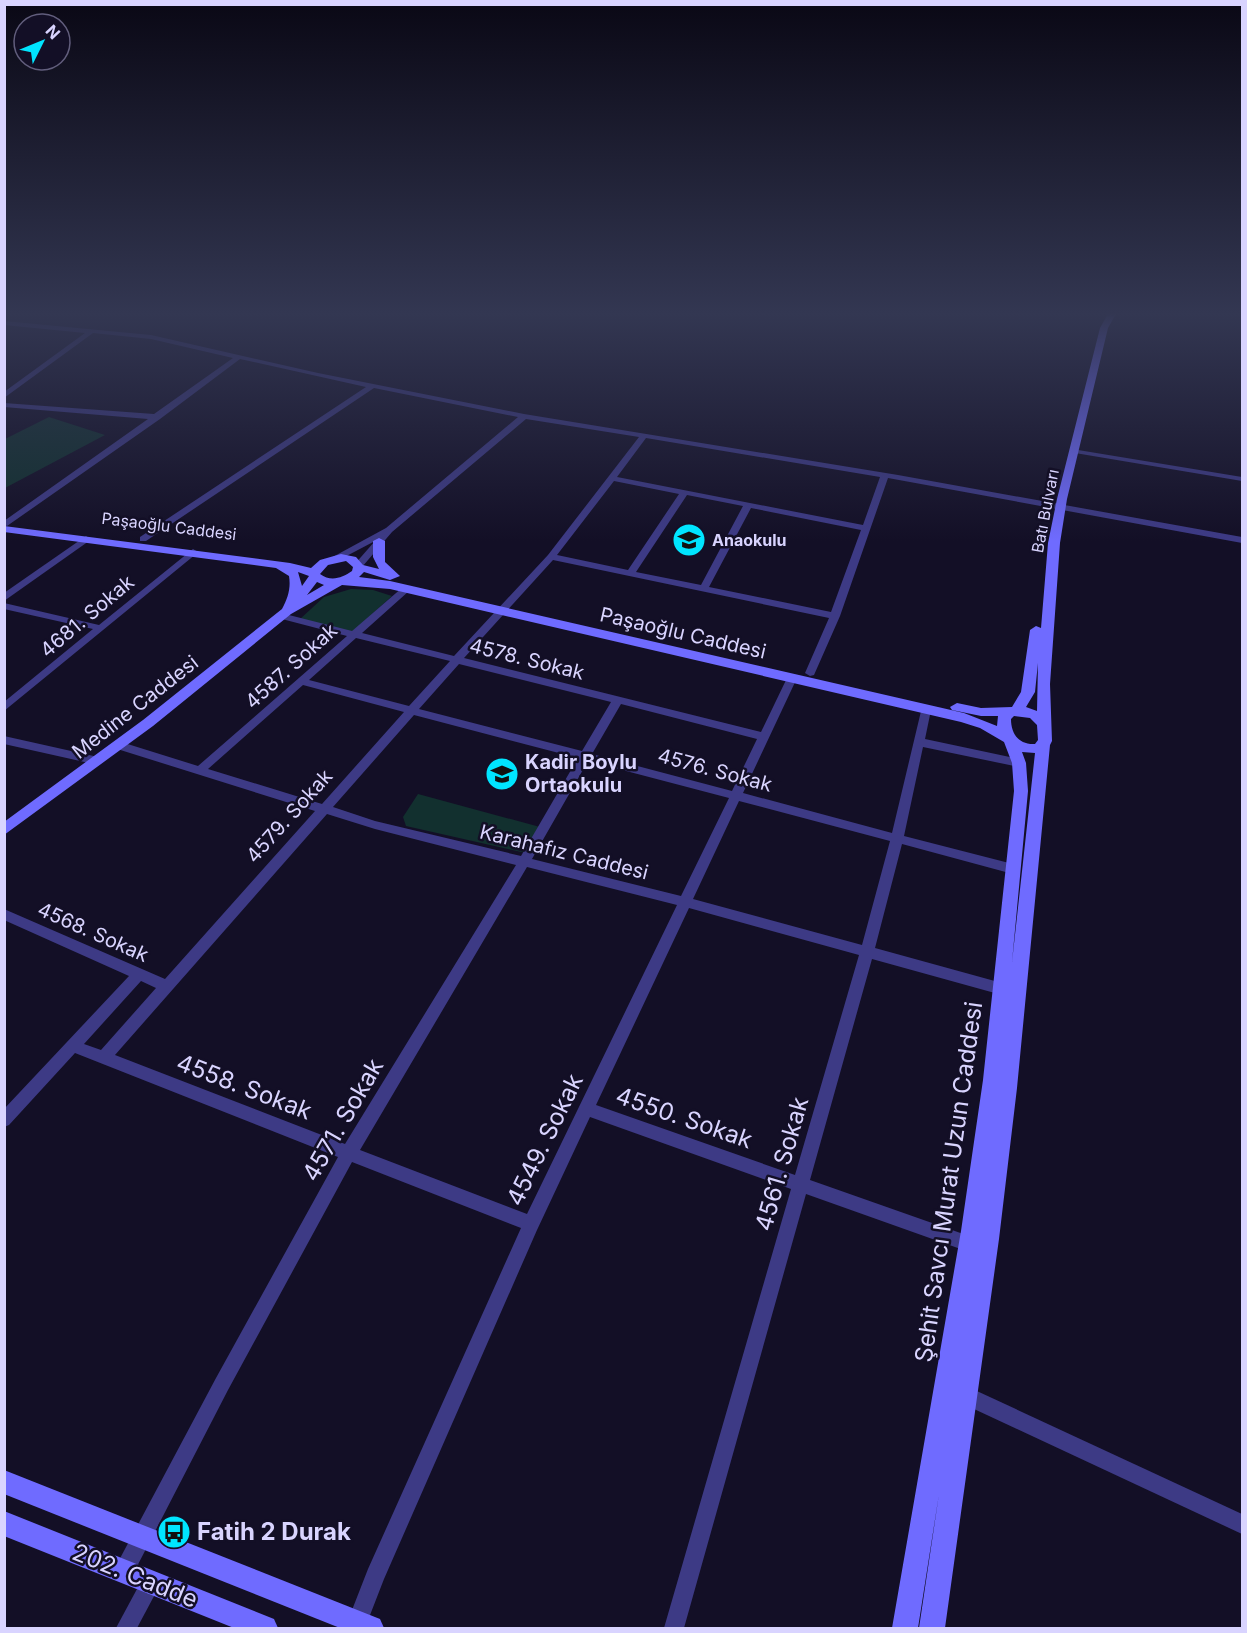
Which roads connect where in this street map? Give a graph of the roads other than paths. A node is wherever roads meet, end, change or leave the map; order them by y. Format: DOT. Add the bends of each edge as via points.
graph roads {
  1 [pos="196,388"];
  2 [pos="369,388"];
  3 [pos="383,388"];
  4 [pos="1084,388"];
  5 [pos="1090,388"];
  6 [pos="4,405"];
  7 [pos="524,416"];
  8 [pos="157,417"];
  9 [pos="644,436"];
  10 [pos="1075,451"];
  11 [pos="885,475"];
  12 [pos="612,478"];
  13 [pos="1242,479"];
  14 [pos="684,493"];
  15 [pos="748,505"];
  16 [pos="1056,506"];
  17 [pos="5,525"];
  18 [pos="866,528"];
  19 [pos="389,530"];
  20 [pos="86,539"];
  21 [pos="143,539"];
  22 [pos="1242,540"];
  23 [pos="379,541"];
  24 [pos="193,552"];
  25 [pos="551,557"];
  26 [pos="331,559"];
  27 [pos="278,564"];
  28 [pos="359,566"];
  29 [pos="631,573"];
  30 [pos="316,575"];
  31 [pos="396,578"];
  32 [pos="342,582"];
  33 [pos="704,588"];
  34 [pos="406,589"];
  35 [pos="4,598"];
  36 [pos="4,606"];
  37 [pos="504,607"];
  38 [pos="284,614"];
  39 [pos="835,616"];
  40 [pos="100,628"];
  41 [pos="354,634"];
  42 [pos="456,660"];
  43 [pos="810,673"];
  44 [pos="792,678"];
  45 [pos="301,681"];
  46 [pos="618,700"];
  47 [pos="4,708"];
  48 [pos="412,710"];
  49 [pos="926,710"];
  50 [pos="1014,712"];
  51 [pos="1044,723"];
  52 [pos="765,737"];
  53 [pos="4,740"];
  54 [pos="1010,740"];
  55 [pos="919,742"];
  56 [pos="118,745"];
  57 [pos="1043,745"];
  58 [pos="585,756"];
  59 [pos="98,761"];
  60 [pos="1019,763"];
  61 [pos="200,770"];
  62 [pos="737,796"];
  63 [pos="324,809"];
  64 [pos="4,830"];
  65 [pos="897,838"];
  66 [pos="524,862"];
  67 [pos="1013,869"];
  68 [pos="687,902"];
  69 [pos="4,914"];
  70 [pos="867,952"];
  71 [pos="139,974"];
  72 [pos="166,986"];
  73 [pos="1002,989"];
  74 [pos="73,1046"];
  75 [pos="103,1058"];
  76 [pos="587,1109"];
  77 [pos="4,1120"];
  78 [pos="349,1153"];
  79 [pos="801,1184"];
  80 [pos="531,1224"];
  81 [pos="969,1244"];
  82 [pos="966,1395"];
  83 [pos="4,1482"];
  84 [pos="4,1523"];
  85 [pos="1242,1524"];
  86 [pos="142,1537"];
  87 [pos="124,1572"];
  88 [pos="151,1582"];
  89 [pos="361,1627"];
  90 [pos="126,1629"];
  91 [pos="265,1629"];
  92 [pos="674,1629"];
  93 [pos="905,1629"];
  94 [pos="932,1629"];
  1 -- 8 [label="street"];
  2 -- 21 [label="street"];
  3 -- 7 [label="street"];
  4 -- 16 [label="street, Batı Bulvarı"];
  5 -- 10 [label="street, Batı Bulvarı"];
  6 -- 8 [label="street"];
  7 -- 9 [label="street"];
  7 -- 19 [label="street"];
  8 -- 17 [label="street"];
  9 -- 11 [label="street"];
  9 -- 12 [label="street, 4579. Sokak"];
  10 -- 13 [label="street"];
  10 -- 16 [label="street, Batı Bulvarı"];
  11 -- 16 [label="street"];
  11 -- 18 [label="street"];
  12 -- 14 [label="street"];
  12 -- 25 [label="street, 4579. Sokak"];
  14 -- 15 [label="street"];
  14 -- 29 [label="street"];
  15 -- 18 [label="street"];
  15 -- 33 [label="street"];
  16 -- 22 [label="street"];
  16 -- 50 [label="street, Batı Bulvarı" via="1043,551 1030,680 1025,699"];
  16 -- 51 [label="street, Batı Bulvarı" via="1042,698"];
  17 -- 20 [label="street, Paşaoğlu Caddesi"];
  17 -- 21 [label="street, Paşaoğlu Caddesi"];
  18 -- 39 [label="street"];
  19 -- 23 [label="street"];
  19 -- 26 [label="street"];
  20 -- 24 [label="street, Paşaoğlu Caddesi"];
  20 -- 35 [label="street"];
  21 -- 26 [label="street, Paşaoğlu Caddesi" via="284,558"];
  23 -- 28 [label="street"];
  23 -- 31 [label="street" via="379,562"];
  24 -- 27 [label="street, Paşaoğlu Caddesi"];
  24 -- 40 [label="street, 4681. Sokak"];
  25 -- 29 [label="street"];
  25 -- 37 [label="street, 4579. Sokak"];
  26 -- 28 [label="street, Paşaoğlu Caddesi" via="346,558"];
  26 -- 30 [label="street, Medine Caddesi" via="319,565"];
  27 -- 30 [label="street, Paşaoğlu Caddesi"];
  27 -- 38 [label="street" via="295,578 296,595"];
  28 -- 31 [label="street, Paşaoğlu Caddesi"];
  28 -- 32 [label="street, Medine Caddesi" via="358,573"];
  29 -- 33 [label="street"];
  30 -- 32 [label="street, Paşaoğlu Caddesi" via="327,582"];
  30 -- 38 [label="street, Medine Caddesi"];
  31 -- 37 [label="street, Paşaoğlu Caddesi"];
  32 -- 34 [label="street, Paşaoğlu Caddesi" via="373,582"];
  32 -- 38 [label="street, Medine Caddesi"];
  33 -- 39 [label="street"];
  34 -- 37 [label="street, Paşaoğlu Caddesi"];
  34 -- 41 [label="street, 4587. Sokak"];
  36 -- 40 [label="street"];
  37 -- 42 [label="street, 4579. Sokak"];
  37 -- 43 [label="street, Paşaoğlu Caddesi"];
  37 -- 44 [label="street, Paşaoğlu Caddesi"];
  38 -- 41 [label="street, 4578. Sokak"];
  38 -- 56 [label="street, Medine Caddesi"];
  39 -- 43 [label="street"];
  40 -- 47 [label="street, 4681. Sokak"];
  41 -- 42 [label="street, 4578. Sokak"];
  41 -- 45 [label="street, 4587. Sokak"];
  42 -- 46 [label="street, 4578. Sokak"];
  42 -- 48 [label="street, 4579. Sokak"];
  43 -- 50 [label="street, Paşaoğlu Caddesi" via="973,711"];
  44 -- 49 [label="street, Paşaoğlu Caddesi"];
  44 -- 52 [label="street, 4549. Sokak"];
  45 -- 48 [label="street, 4576. Sokak"];
  45 -- 61 [label="street, 4587. Sokak"];
  46 -- 52 [label="street, 4578. Sokak"];
  46 -- 58 [label="street, 4571. Sokak"];
  48 -- 58 [label="street, 4576. Sokak"];
  48 -- 63 [label="street, 4579. Sokak"];
  49 -- 54 [label="street, Paşaoğlu Caddesi" via="974,721"];
  49 -- 55 [label="street, 4561. Sokak"];
  50 -- 51 [label="street" via="1035,715"];
  50 -- 54 [label="street" via="1003,721"];
  51 -- 57 [label="street"];
  52 -- 62 [label="street, 4549. Sokak"];
  53 -- 59 [label="street"];
  54 -- 57 [label="street" via="1028,749"];
  54 -- 60 [label="street, Şehit Savcı Murat Uzun Caddesi"];
  55 -- 60 [label="street"];
  55 -- 65 [label="street, 4561. Sokak"];
  56 -- 59 [label="street, Medine Caddesi"];
  56 -- 61 [label="street, Karahafız Caddesi"];
  57 -- 82 [label="street, Şehit Savcı Murat Uzun Caddesi" via="1008,1088"];
  58 -- 62 [label="street, 4576. Sokak"];
  58 -- 66 [label="street, 4571. Sokak"];
  59 -- 64 [label="street, Medine Caddesi"];
  60 -- 67 [label="street, Şehit Savcı Murat Uzun Caddesi" via="1021,792"];
  61 -- 63 [label="street, Karahafız Caddesi"];
  62 -- 65 [label="street, 4576. Sokak"];
  62 -- 68 [label="street, 4549. Sokak"];
  63 -- 66 [label="street, Karahafız Caddesi"];
  63 -- 72 [label="street, 4579. Sokak"];
  65 -- 67 [label="street, 4576. Sokak"];
  65 -- 70 [label="street, 4561. Sokak"];
  66 -- 68 [label="street, Karahafız Caddesi"];
  66 -- 78 [label="street, 4571. Sokak"];
  67 -- 73 [label="street, Şehit Savcı Murat Uzun Caddesi"];
  68 -- 70 [label="street, Karahafız Caddesi"];
  68 -- 76 [label="street, 4549. Sokak"];
  69 -- 71 [label="street, 4568. Sokak"];
  70 -- 73 [label="street, Karahafız Caddesi"];
  70 -- 79 [label="street, 4561. Sokak"];
  71 -- 72 [label="street, 4568. Sokak"];
  71 -- 74 [label="street"];
  72 -- 75 [label="street, 4579. Sokak"];
  73 -- 81 [label="street, Şehit Savcı Murat Uzun Caddesi"];
  74 -- 75 [label="street, 4558. Sokak"];
  74 -- 77 [label="street"];
  75 -- 78 [label="street, 4558. Sokak"];
  76 -- 79 [label="street, 4550. Sokak"];
  76 -- 80 [label="street, 4549. Sokak"];
  78 -- 80 [label="street, 4558. Sokak"];
  78 -- 86 [label="street, 4571. Sokak"];
  79 -- 81 [label="street, 4550. Sokak"];
  79 -- 92 [label="street, 4561. Sokak"];
  80 -- 89 [label="street, 4549. Sokak" via="375,1576"];
  81 -- 93 [label="street, Şehit Savcı Murat Uzun Caddesi"];
  82 -- 85 [label="street"];
  82 -- 94 [label="street, Şehit Savcı Murat Uzun Caddesi"];
  83 -- 86 [label="street, 202. Cadde"];
  84 -- 87 [label="street, 202. Cadde"];
  86 -- 87 [label="street, 4571. Sokak"];
  86 -- 89 [label="street, 202. Cadde"];
  87 -- 88 [label="street, 202. Cadde"];
  88 -- 90 [label="street"];
  88 -- 91 [label="street, 202. Cadde"];
}
